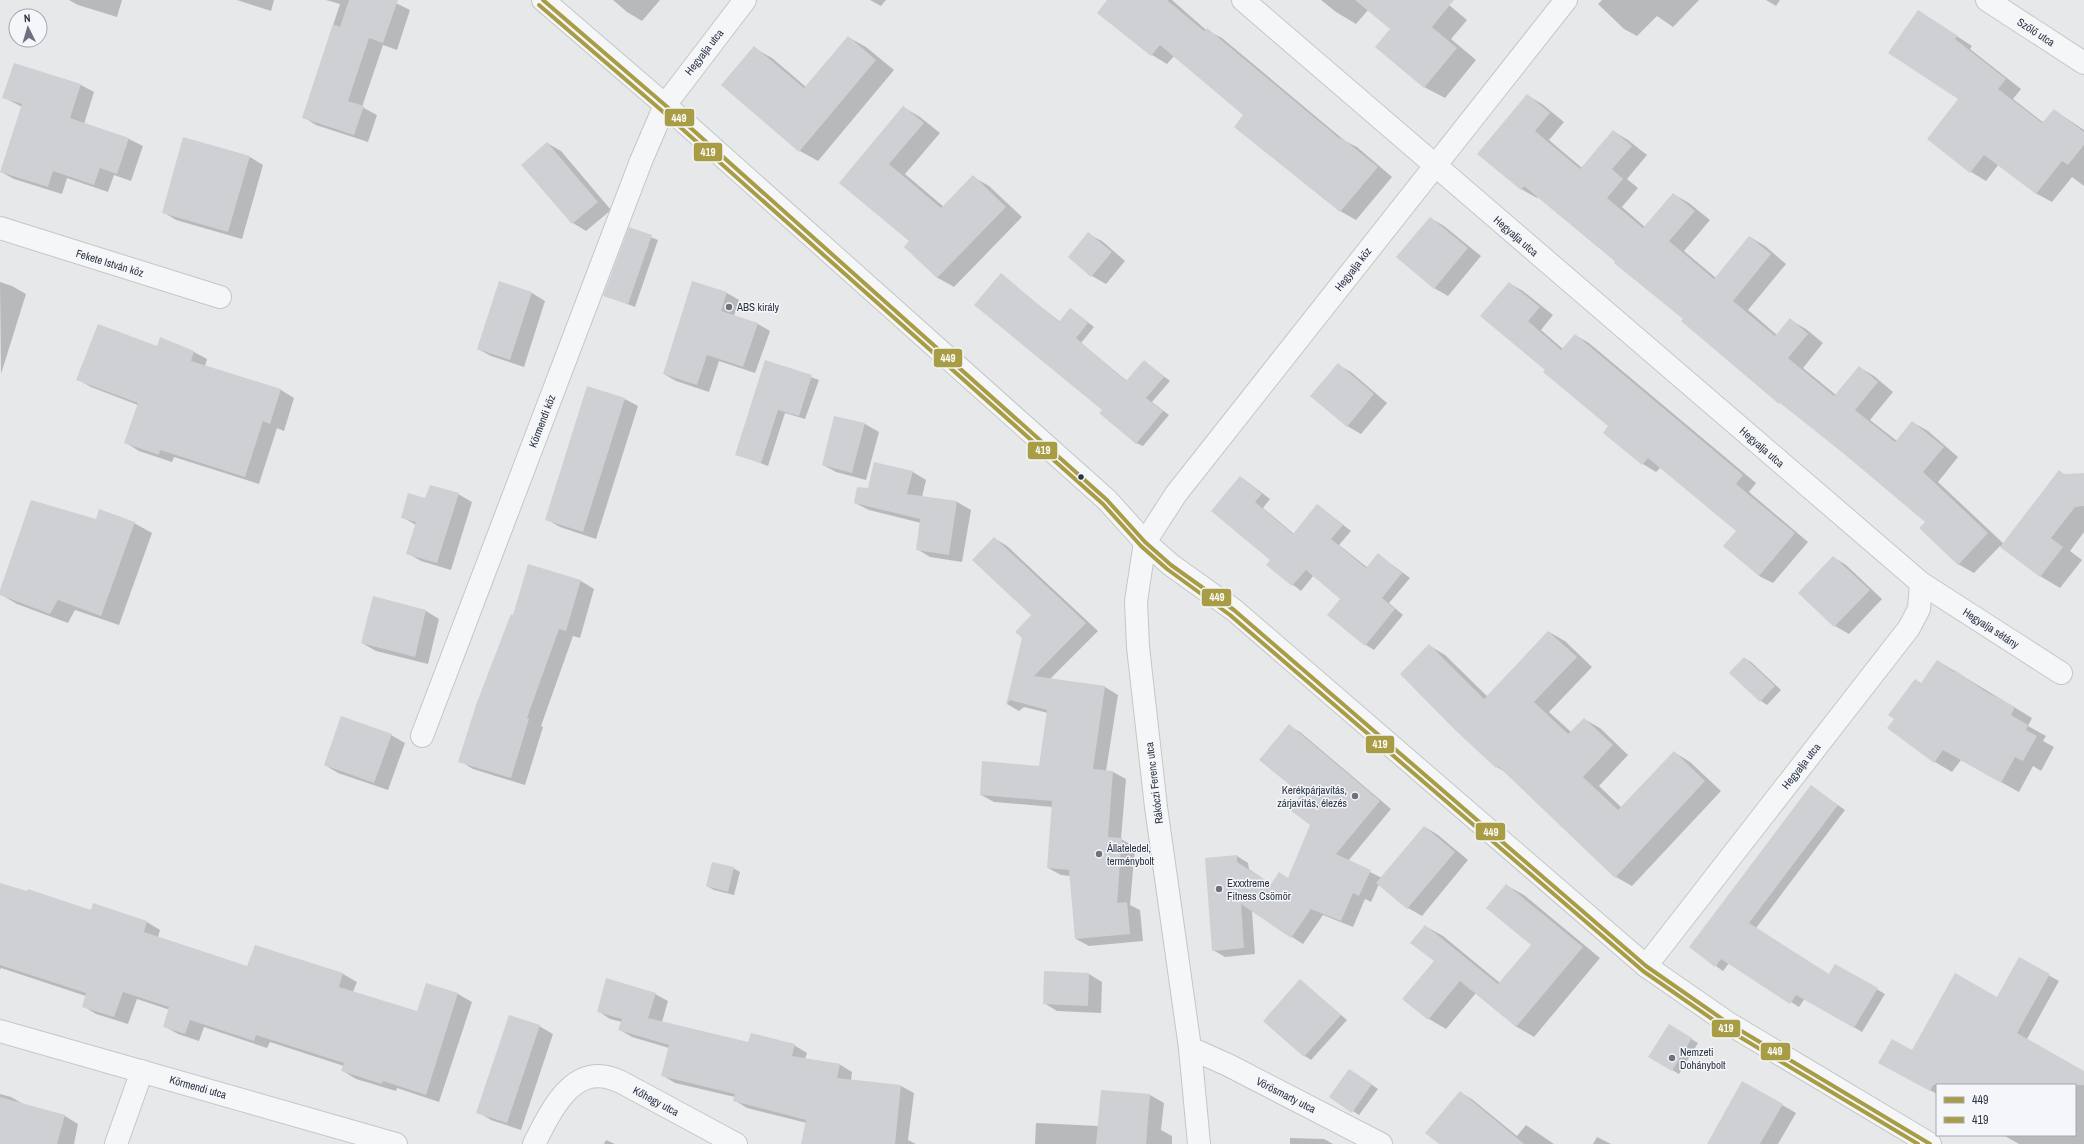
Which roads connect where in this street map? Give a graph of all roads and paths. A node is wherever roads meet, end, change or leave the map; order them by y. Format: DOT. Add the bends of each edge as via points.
graph roads {
  1 [pos="543,0"];
  2 [pos="745,0"];
  3 [pos="1243,0"];
  4 [pos="1566,0"];
  5 [pos="1987,0"];
  6 [pos="2084,64"];
  7 [pos="665,106"];
  8 [pos="1434,166"];
  9 [pos="0,228"];
  10 [pos="220,297"];
  11 [pos="1145,542"];
  12 [pos="1921,583"];
  13 [pos="2061,673"];
  14 [pos="422,736"];
  15 [pos="1646,966"];
  16 [pos="0,1031"];
  17 [pos="1190,1048"];
  18 [pos="142,1071"];
  19 [pos="116,1144"];
  20 [pos="396,1144"];
  21 [pos="534,1144"];
  22 [pos="736,1144"];
  23 [pos="1199,1144"];
  24 [pos="1381,1144"];
  25 [pos="1930,1144"];
  1 -- 7 [label="street"];
  2 -- 7 [label="street, Hegyalja utca"];
  3 -- 8 [label="street, Hegyalja utca"];
  4 -- 8 [label="street, Hegyalja köz"];
  5 -- 6 [label="street, Szőlő utca"];
  7 -- 11 [label="street" via="1107,500"];
  7 -- 14 [label="street, Körmendi köz" via="641,161"];
  8 -- 11 [label="street, Hegyalja köz" via="1176,494"];
  8 -- 12 [label="street, Hegyalja utca"];
  9 -- 10 [label="street, Fekete István köz"];
  11 -- 15 [label="street" via="1171,565 1234,610"];
  11 -- 17 [label="street, Rákóczi Ferenc utca" via="1136,601 1138,647 1156,807"];
  12 -- 13 [label="street, Hegyalja sétány"];
  12 -- 15 [label="street, Hegyalja utca" via="1919,609 1909,628"];
  15 -- 25 [label="street" via="1728,1023"];
  16 -- 18 [label="street, Körmendi utca"];
  17 -- 23 [label="street, Rákóczi Ferenc utca"];
  17 -- 24 [label="street, Vörösmarty utca"];
  18 -- 19 [label="street"];
  18 -- 20 [label="street, Körmendi utca"];
  21 -- 22 [label="street, Kőhegy utca" via="549,1115 573,1084 596,1074 611,1077"];
}
